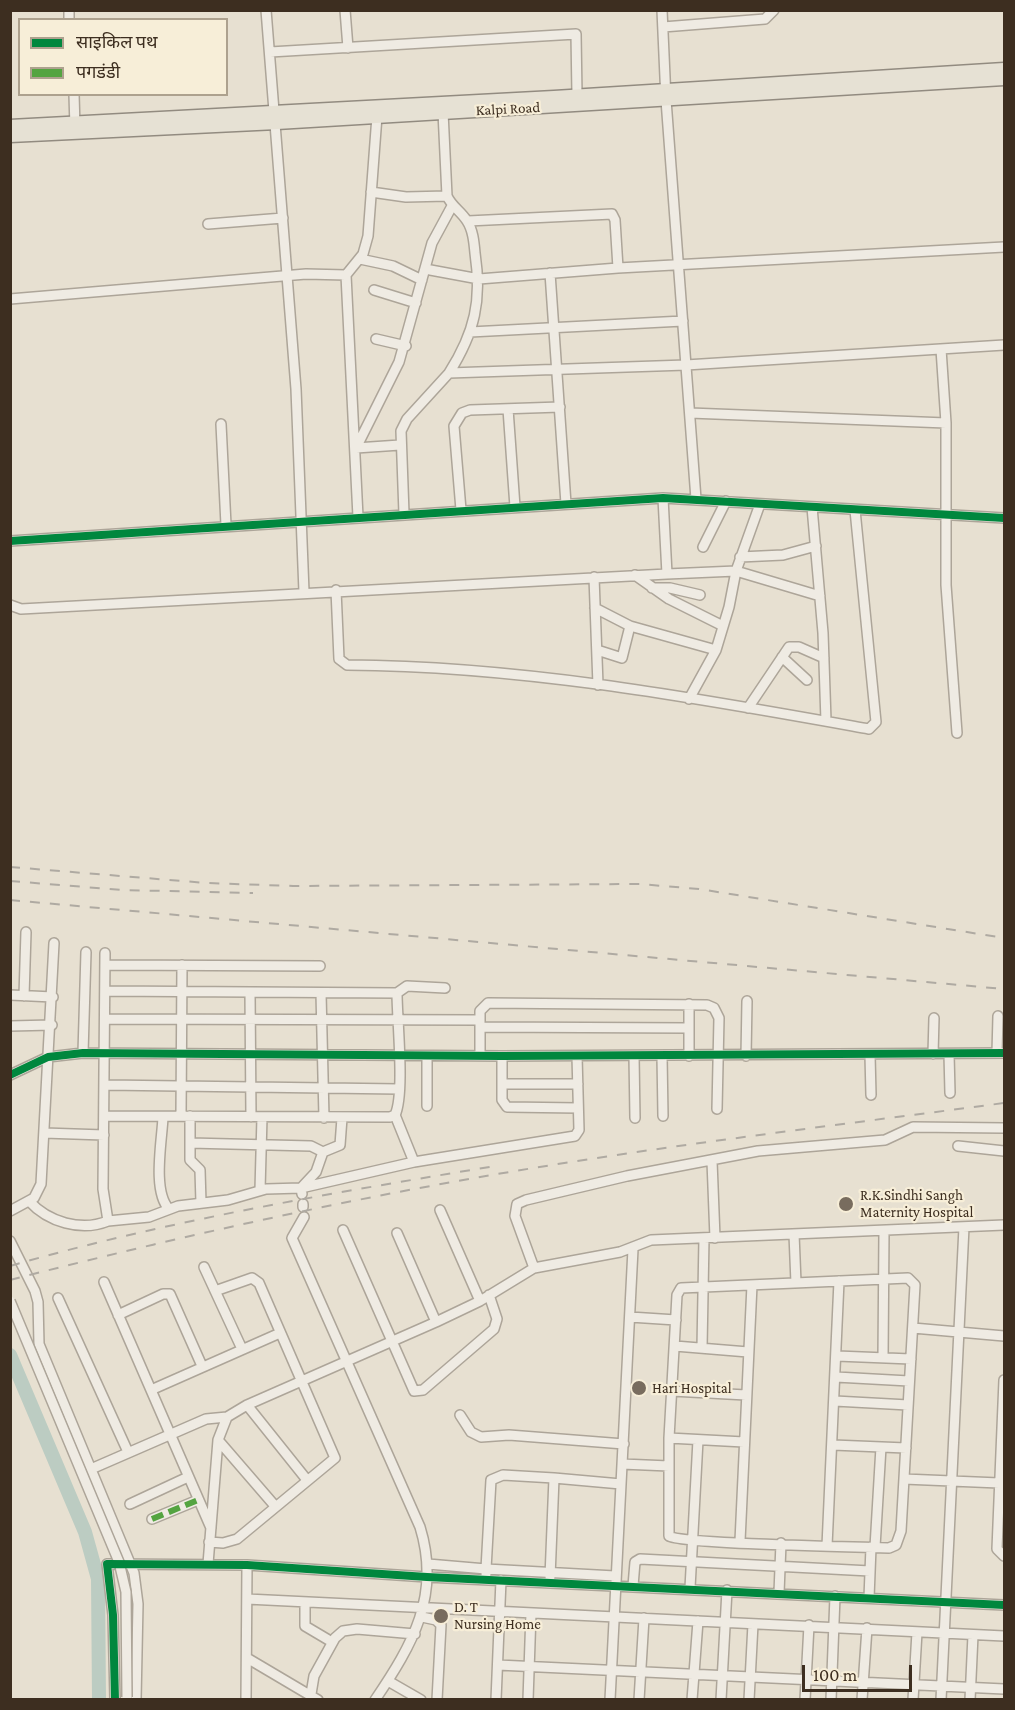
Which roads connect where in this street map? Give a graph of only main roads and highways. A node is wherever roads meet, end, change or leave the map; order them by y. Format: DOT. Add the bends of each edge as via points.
graph roads {
  1 [pos="1005,69"];
  2 [pos="1005,79"];
  3 [pos="783,87"];
  4 [pos="666,94"];
  5 [pos="276,117"];
  6 [pos="10,126"];
  7 [pos="75,127"];
  8 [pos="10,136"];
  1 -- 3 [label="main road, Kalpi Road"];
  2 -- 3 [label="main road, Kalpi Road"];
  3 -- 4 [label="main road, Kalpi Road"];
  4 -- 5 [label="main road, Kalpi Road" via="577,95"];
  4 -- 5 [label="main road, Kalpi Road" via="377,116"];
  5 -- 7 [label="main road, Kalpi Road"];
  6 -- 7 [label="main road, Kalpi Road"];
  7 -- 8 [label="main road, Kalpi Road"];
}
